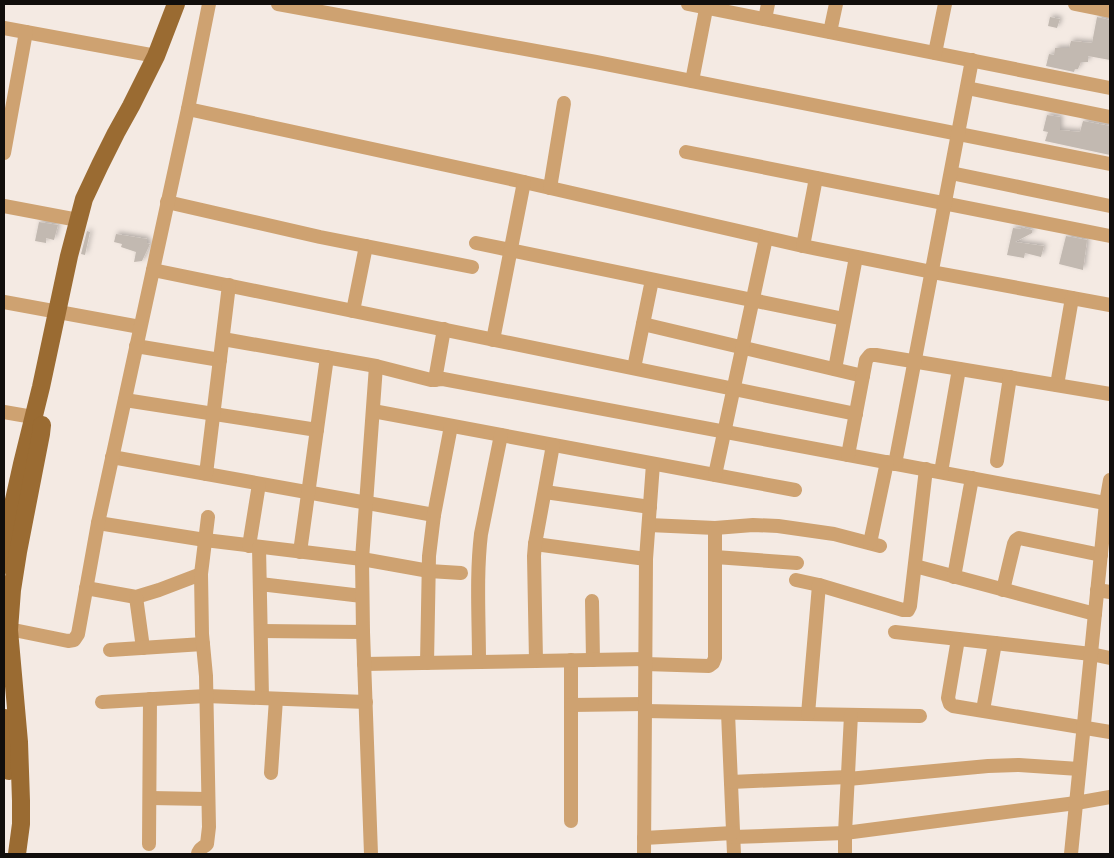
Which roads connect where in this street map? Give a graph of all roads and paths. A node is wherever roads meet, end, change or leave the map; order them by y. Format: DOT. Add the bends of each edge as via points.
graph roads {
  1 [pos="176,4"];
  2 [pos="208,4"];
  3 [pos="278,4"];
  4 [pos="688,4"];
  5 [pos="768,4"];
  6 [pos="836,4"];
  7 [pos="945,4"];
  8 [pos="1075,4"];
  9 [pos="706,6"];
  10 [pos="1110,11"];
  11 [pos="764,19"];
  12 [pos="4,28"];
  13 [pos="26,32"];
  14 [pos="830,32"];
  15 [pos="935,53"];
  16 [pos="156,56"];
  17 [pos="972,60"];
  18 [pos="692,81"];
  19 [pos="967,88"];
  20 [pos="1110,88"];
  21 [pos="564,103"];
  22 [pos="188,109"];
  23 [pos="1110,117"];
  24 [pos="958,134"];
  25 [pos="686,152"];
  26 [pos="4,153"];
  27 [pos="1110,164"];
  28 [pos="950,173"];
  29 [pos="816,178"];
  30 [pos="524,182"];
  31 [pos="550,188"];
  32 [pos="168,202"];
  33 [pos="944,204"];
  34 [pos="4,206"];
  35 [pos="1110,206"];
  36 [pos="78,220"];
  37 [pos="1110,236"];
  38 [pos="766,238"];
  39 [pos="476,243"];
  40 [pos="366,246"];
  41 [pos="803,246"];
  42 [pos="510,250"];
  43 [pos="856,257"];
  44 [pos="472,267"];
  45 [pos="152,270"];
  46 [pos="932,272"];
  47 [pos="652,280"];
  48 [pos="230,286"];
  49 [pos="1072,298"];
  50 [pos="753,300"];
  51 [pos="4,302"];
  52 [pos="1110,305"];
  53 [pos="354,311"];
  54 [pos="57,312"];
  55 [pos="844,319"];
  56 [pos="643,324"];
  57 [pos="140,327"];
  58 [pos="444,330"];
  59 [pos="223,339"];
  60 [pos="493,340"];
  61 [pos="136,346"];
  62 [pos="743,348"];
  63 [pos="327,357"];
  64 [pos="220,360"];
  65 [pos="915,361"];
  66 [pos="376,366"];
  67 [pos="634,368"];
  68 [pos="835,369"];
  69 [pos="959,369"];
  70 [pos="863,376"];
  71 [pos="1010,377"];
  72 [pos="435,380"];
  73 [pos="1057,385"];
  74 [pos="41,387"];
  75 [pos="734,389"];
  76 [pos="1110,394"];
  77 [pos="125,400"];
  78 [pos="373,411"];
  79 [pos="4,412"];
  80 [pos="213,414"];
  81 [pos="856,414"];
  82 [pos="27,416"];
  83 [pos="451,426"];
  84 [pos="317,430"];
  85 [pos="725,431"];
  86 [pos="501,435"];
  87 [pos="553,445"];
  88 [pos="848,455"];
  89 [pos="112,456"];
  90 [pos="996,461"];
  91 [pos="891,463"];
  92 [pos="653,464"];
  93 [pos="926,469"];
  94 [pos="941,472"];
  95 [pos="206,474"];
  96 [pos="715,475"];
  97 [pos="972,478"];
  98 [pos="1110,480"];
  99 [pos="259,484"];
  100 [pos="795,490"];
  101 [pos="308,492"];
  102 [pos="545,492"];
  103 [pos="366,503"];
  104 [pos="1108,504"];
  105 [pos="650,507"];
  106 [pos="4,508"];
  107 [pos="434,515"];
  108 [pos="208,517"];
  109 [pos="98,523"];
  110 [pos="649,525"];
  111 [pos="715,528"];
  112 [pos="205,540"];
  113 [pos="535,544"];
  114 [pos="254,546"];
  115 [pos="300,552"];
  116 [pos="1101,555"];
  117 [pos="715,557"];
  118 [pos="362,559"];
  119 [pos="646,560"];
  120 [pos="797,563"];
  121 [pos="4,565"];
  122 [pos="915,566"];
  123 [pos="429,571"];
  124 [pos="461,573"];
  125 [pos="201,574"];
  126 [pos="954,576"];
  127 [pos="796,580"];
  128 [pos="260,584"];
  129 [pos="819,585"];
  130 [pos="86,588"];
  131 [pos="1003,590"];
  132 [pos="1104,591"];
  133 [pos="136,596"];
  134 [pos="362,596"];
  135 [pos="592,601"];
  136 [pos="1095,614"];
  137 [pos="6,629"];
  138 [pos="261,631"];
  139 [pos="362,632"];
  140 [pos="895,632"];
  141 [pos="958,639"];
  142 [pos="995,643"];
  143 [pos="203,644"];
  144 [pos="143,648"];
  145 [pos="110,650"];
  146 [pos="1091,654"];
  147 [pos="1110,658"];
  148 [pos="571,660"];
  149 [pos="593,660"];
  150 [pos="536,661"];
  151 [pos="479,662"];
  152 [pos="645,662"];
  153 [pos="427,663"];
  154 [pos="364,664"];
  155 [pos="4,695"];
  156 [pos="206,696"];
  157 [pos="262,698"];
  158 [pos="276,698"];
  159 [pos="150,699"];
  160 [pos="102,702"];
  161 [pos="366,702"];
  162 [pos="571,705"];
  163 [pos="645,708"];
  164 [pos="983,710"];
  165 [pos="728,713"];
  166 [pos="808,714"];
  167 [pos="850,715"];
  168 [pos="920,716"];
  169 [pos="1083,727"];
  170 [pos="1110,732"];
  171 [pos="1079,769"];
  172 [pos="271,773"];
  173 [pos="848,778"];
  174 [pos="731,782"];
  175 [pos="1110,797"];
  176 [pos="150,798"];
  177 [pos="208,799"];
  178 [pos="1076,803"];
  179 [pos="572,821"];
  180 [pos="845,832"];
  181 [pos="733,835"];
  182 [pos="644,838"];
  183 [pos="149,844"];
  184 [pos="7,854"];
  185 [pos="17,854"];
  186 [pos="198,854"];
  187 [pos="371,854"];
  188 [pos="644,854"];
  189 [pos="734,854"];
  190 [pos="845,854"];
  191 [pos="1071,854"];
  1 -- 16 [label="main road"];
  2 -- 22 [label="street"];
  3 -- 18 [label="street"];
  4 -- 9 [label="street"];
  5 -- 11 [label="street"];
  6 -- 14 [label="street"];
  7 -- 15 [label="street"];
  8 -- 10 [label="street"];
  9 -- 11 [label="street"];
  9 -- 18 [label="street"];
  11 -- 14 [label="street"];
  12 -- 13 [label="street"];
  13 -- 16 [label="street"];
  13 -- 26 [label="street"];
  14 -- 15 [label="street"];
  15 -- 17 [label="street"];
  16 -- 36 [label="main road" via="89,186"];
  17 -- 19 [label="street"];
  17 -- 20 [label="street"];
  18 -- 24 [label="street"];
  19 -- 23 [label="street"];
  19 -- 24 [label="street"];
  21 -- 31 [label="street"];
  22 -- 30 [label="street"];
  22 -- 32 [label="street"];
  24 -- 27 [label="street"];
  24 -- 28 [label="street"];
  25 -- 29 [label="street"];
  28 -- 33 [label="street"];
  28 -- 35 [label="street"];
  29 -- 33 [label="street"];
  29 -- 41 [label="street"];
  30 -- 31 [label="street"];
  30 -- 42 [label="street"];
  31 -- 38 [label="street"];
  32 -- 40 [label="street"];
  32 -- 45 [label="street"];
  33 -- 37 [label="street"];
  33 -- 46 [label="street"];
  34 -- 36 [label="street"];
  36 -- 54 [label="main road"];
  38 -- 41 [label="street"];
  38 -- 50 [label="street"];
  39 -- 42 [label="street"];
  40 -- 44 [label="street"];
  40 -- 53 [label="street"];
  41 -- 43 [label="street"];
  42 -- 47 [label="street"];
  42 -- 60 [label="street"];
  43 -- 46 [label="street"];
  43 -- 55 [label="street"];
  45 -- 48 [label="street"];
  45 -- 57 [label="street"];
  46 -- 49 [label="street"];
  46 -- 65 [label="street"];
  47 -- 50 [label="street"];
  47 -- 56 [label="street"];
  48 -- 53 [label="street"];
  48 -- 59 [label="street"];
  49 -- 52 [label="street"];
  49 -- 73 [label="street"];
  50 -- 55 [label="street"];
  50 -- 62 [label="street"];
  51 -- 54 [label="street"];
  53 -- 58 [label="street"];
  54 -- 57 [label="street"];
  54 -- 74 [label="main road"];
  55 -- 68 [label="street"];
  56 -- 62 [label="street"];
  56 -- 67 [label="street"];
  57 -- 61 [label="street"];
  58 -- 60 [label="street"];
  58 -- 72 [label="street"];
  59 -- 63 [label="street"];
  59 -- 64 [label="street"];
  60 -- 67 [label="street"];
  61 -- 64 [label="street"];
  61 -- 77 [label="street"];
  62 -- 68 [label="street"];
  62 -- 75 [label="street"];
  63 -- 66 [label="street"];
  63 -- 84 [label="street"];
  64 -- 80 [label="street"];
  65 -- 69 [label="street"];
  65 -- 70 [label="street" via="870,355"];
  65 -- 91 [label="street"];
  66 -- 72 [label="street"];
  66 -- 78 [label="street"];
  67 -- 75 [label="street"];
  68 -- 70 [label="street"];
  69 -- 71 [label="street"];
  69 -- 94 [label="street"];
  70 -- 81 [label="street"];
  71 -- 73 [label="street"];
  71 -- 90 [label="street"];
  72 -- 85 [label="street" via="443,378"];
  73 -- 76 [label="street"];
  74 -- 82 [label="main road"];
  74 -- 121 [label="main road" via="22,464"];
  74 -- 137 [label="main road" via="41,434"];
  75 -- 81 [label="street"];
  75 -- 85 [label="street"];
  77 -- 80 [label="street"];
  77 -- 89 [label="street"];
  78 -- 83 [label="street"];
  78 -- 103 [label="street"];
  79 -- 82 [label="street"];
  80 -- 84 [label="street"];
  80 -- 95 [label="street"];
  81 -- 88 [label="street"];
  82 -- 106 [label="main road"];
  83 -- 86 [label="street"];
  83 -- 107 [label="street"];
  84 -- 101 [label="street"];
  85 -- 88 [label="street"];
  85 -- 96 [label="street"];
  86 -- 87 [label="street"];
  86 -- 151 [label="street" via="479,549"];
  87 -- 92 [label="street"];
  87 -- 102 [label="street"];
  88 -- 91 [label="street"];
  89 -- 95 [label="street"];
  89 -- 109 [label="street"];
  91 -- 93 [label="street"];
  91 -- 111 [label="street" via="875,544 778,526"];
  92 -- 96 [label="street"];
  92 -- 105 [label="street"];
  93 -- 94 [label="street"];
  93 -- 122 [label="street"];
  94 -- 97 [label="street"];
  95 -- 99 [label="street"];
  96 -- 100 [label="street"];
  97 -- 104 [label="street"];
  97 -- 126 [label="street"];
  98 -- 104 [label="street"];
  99 -- 101 [label="street"];
  99 -- 114 [label="street"];
  101 -- 103 [label="street"];
  101 -- 115 [label="street"];
  102 -- 105 [label="street"];
  102 -- 113 [label="street"];
  103 -- 107 [label="street"];
  103 -- 118 [label="street"];
  104 -- 116 [label="street"];
  105 -- 110 [label="street"];
  107 -- 123 [label="street"];
  108 -- 112 [label="street"];
  109 -- 112 [label="street"];
  109 -- 130 [label="street"];
  110 -- 111 [label="street"];
  110 -- 119 [label="street"];
  111 -- 117 [label="street"];
  112 -- 114 [label="street"];
  112 -- 125 [label="street"];
  113 -- 119 [label="street"];
  113 -- 150 [label="street"];
  114 -- 115 [label="street"];
  114 -- 128 [label="street"];
  115 -- 118 [label="street"];
  116 -- 131 [label="street" via="1019,538 1014,544"];
  116 -- 132 [label="street"];
  117 -- 120 [label="street"];
  117 -- 152 [label="street" via="713,663 709,666"];
  118 -- 123 [label="street"];
  118 -- 134 [label="street"];
  119 -- 152 [label="street"];
  122 -- 126 [label="street"];
  122 -- 129 [label="street" via="908,610"];
  123 -- 124 [label="street"];
  123 -- 153 [label="street"];
  125 -- 133 [label="street"];
  125 -- 143 [label="street"];
  126 -- 131 [label="street"];
  127 -- 129 [label="street"];
  128 -- 134 [label="street"];
  128 -- 138 [label="street"];
  129 -- 166 [label="street"];
  130 -- 133 [label="street"];
  130 -- 137 [label="street" via="78,634 74,640"];
  131 -- 136 [label="street"];
  132 -- 136 [label="street"];
  133 -- 144 [label="street"];
  134 -- 139 [label="street"];
  135 -- 149 [label="street"];
  136 -- 146 [label="street"];
  137 -- 185 [label="main road" via="19,742 21,824"];
  138 -- 139 [label="street"];
  138 -- 157 [label="street"];
  139 -- 154 [label="street"];
  140 -- 141 [label="street"];
  141 -- 142 [label="street"];
  141 -- 164 [label="street" via="948,698 950,704"];
  142 -- 146 [label="street"];
  142 -- 164 [label="street"];
  143 -- 144 [label="street"];
  143 -- 156 [label="street"];
  144 -- 145 [label="street"];
  146 -- 147 [label="street"];
  146 -- 169 [label="street"];
  148 -- 149 [label="street"];
  148 -- 150 [label="street"];
  148 -- 162 [label="street"];
  149 -- 152 [label="street"];
  150 -- 151 [label="street"];
  151 -- 153 [label="street"];
  152 -- 163 [label="street"];
  153 -- 154 [label="street"];
  154 -- 161 [label="street"];
  155 -- 184 [label="main road" via="10,790"];
  156 -- 157 [label="street"];
  156 -- 159 [label="street"];
  156 -- 177 [label="street"];
  157 -- 158 [label="street"];
  158 -- 161 [label="street"];
  158 -- 172 [label="street"];
  159 -- 160 [label="street"];
  159 -- 176 [label="street"];
  161 -- 187 [label="street"];
  162 -- 163 [label="street"];
  162 -- 179 [label="street"];
  163 -- 165 [label="street"];
  163 -- 182 [label="street"];
  164 -- 169 [label="street"];
  165 -- 166 [label="street"];
  165 -- 174 [label="street"];
  166 -- 167 [label="street"];
  167 -- 168 [label="street"];
  167 -- 173 [label="street"];
  169 -- 170 [label="street"];
  169 -- 171 [label="street"];
  171 -- 173 [label="street" via="988,766"];
  171 -- 178 [label="street"];
  173 -- 174 [label="street"];
  173 -- 180 [label="street"];
  174 -- 181 [label="street"];
  175 -- 178 [label="street"];
  176 -- 177 [label="street"];
  176 -- 183 [label="street"];
  177 -- 186 [label="street" via="208,844"];
  178 -- 180 [label="street"];
  178 -- 191 [label="street"];
  180 -- 181 [label="street"];
  180 -- 190 [label="street"];
  181 -- 182 [label="street"];
  181 -- 189 [label="street"];
  182 -- 188 [label="street"];
}
